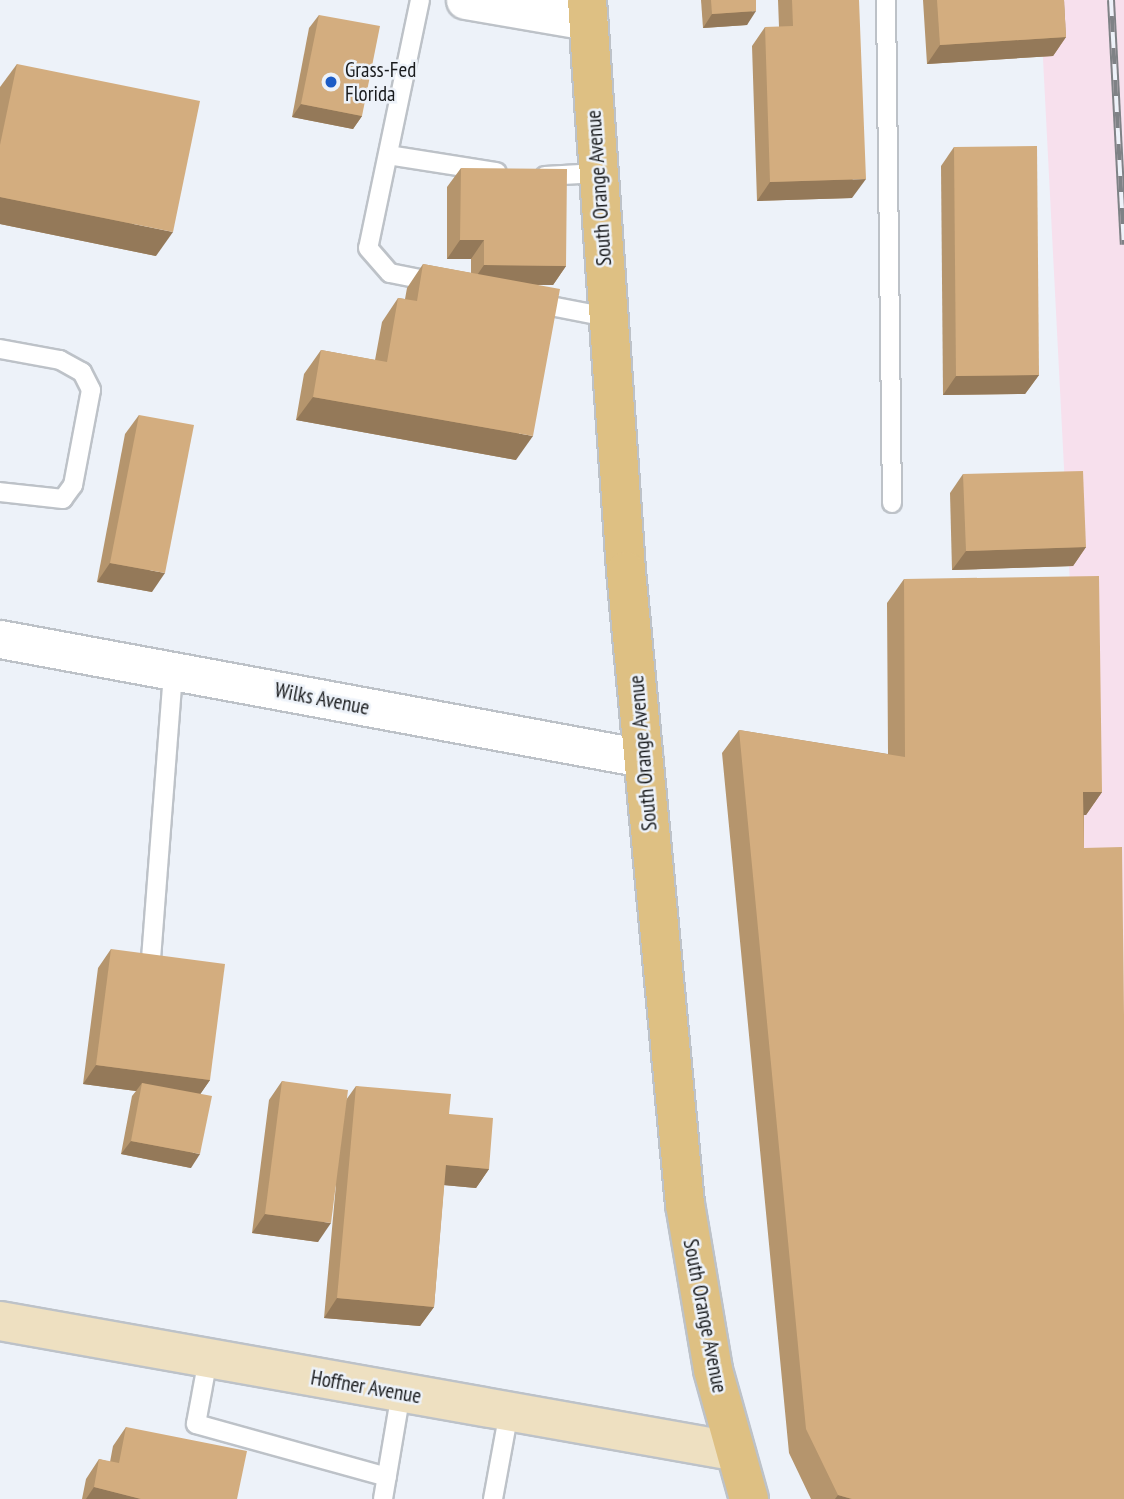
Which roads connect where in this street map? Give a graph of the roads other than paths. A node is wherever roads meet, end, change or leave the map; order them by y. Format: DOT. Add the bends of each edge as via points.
graph roads {
  1 [pos="420,0"];
  2 [pos="465,0"];
  3 [pos="886,0"];
  4 [pos="587,11"];
  5 [pos="388,155"];
  6 [pos="598,173"];
  7 [pos="458,287"];
  8 [pos="513,299"];
  9 [pos="607,317"];
  10 [pos="0,349"];
  11 [pos="0,492"];
  12 [pos="892,503"];
  13 [pos="0,639"];
  14 [pos="173,671"];
  15 [pos="643,758"];
  16 [pos="151,959"];
  17 [pos="0,1321"];
  18 [pos="208,1359"];
  19 [pos="401,1393"];
  20 [pos="509,1412"];
  21 [pos="732,1451"];
  22 [pos="387,1477"];
  23 [pos="383,1499"];
  24 [pos="493,1499"];
  25 [pos="749,1499"];
  1 -- 5 [label="lane"];
  2 -- 4 [label="street"];
  3 -- 12 [label="lane"];
  4 -- 6 [label="main road, South Orange Avenue"];
  5 -- 6 [label="lane" via="519,174"];
  5 -- 7 [label="lane" via="368,248 390,273"];
  6 -- 9 [label="main road, South Orange Avenue"];
  8 -- 9 [label="lane"];
  9 -- 15 [label="main road, South Orange Avenue"];
  10 -- 11 [label="lane" via="60,360 82,372 91,390 73,485 63,499"];
  13 -- 14 [label="street, Wilks Avenue"];
  14 -- 15 [label="street, Wilks Avenue"];
  14 -- 16 [label="lane"];
  15 -- 21 [label="main road, South Orange Avenue" via="685,1203"];
  17 -- 18 [label="main road, Hoffner Avenue"];
  18 -- 19 [label="main road, Hoffner Avenue"];
  18 -- 22 [label="lane" via="195,1424"];
  19 -- 20 [label="main road, Hoffner Avenue"];
  19 -- 22 [label="lane"];
  20 -- 21 [label="main road, Hoffner Avenue"];
  20 -- 24 [label="lane"];
  21 -- 25 [label="main road, South Orange Avenue"];
  22 -- 23 [label="lane"];
}
